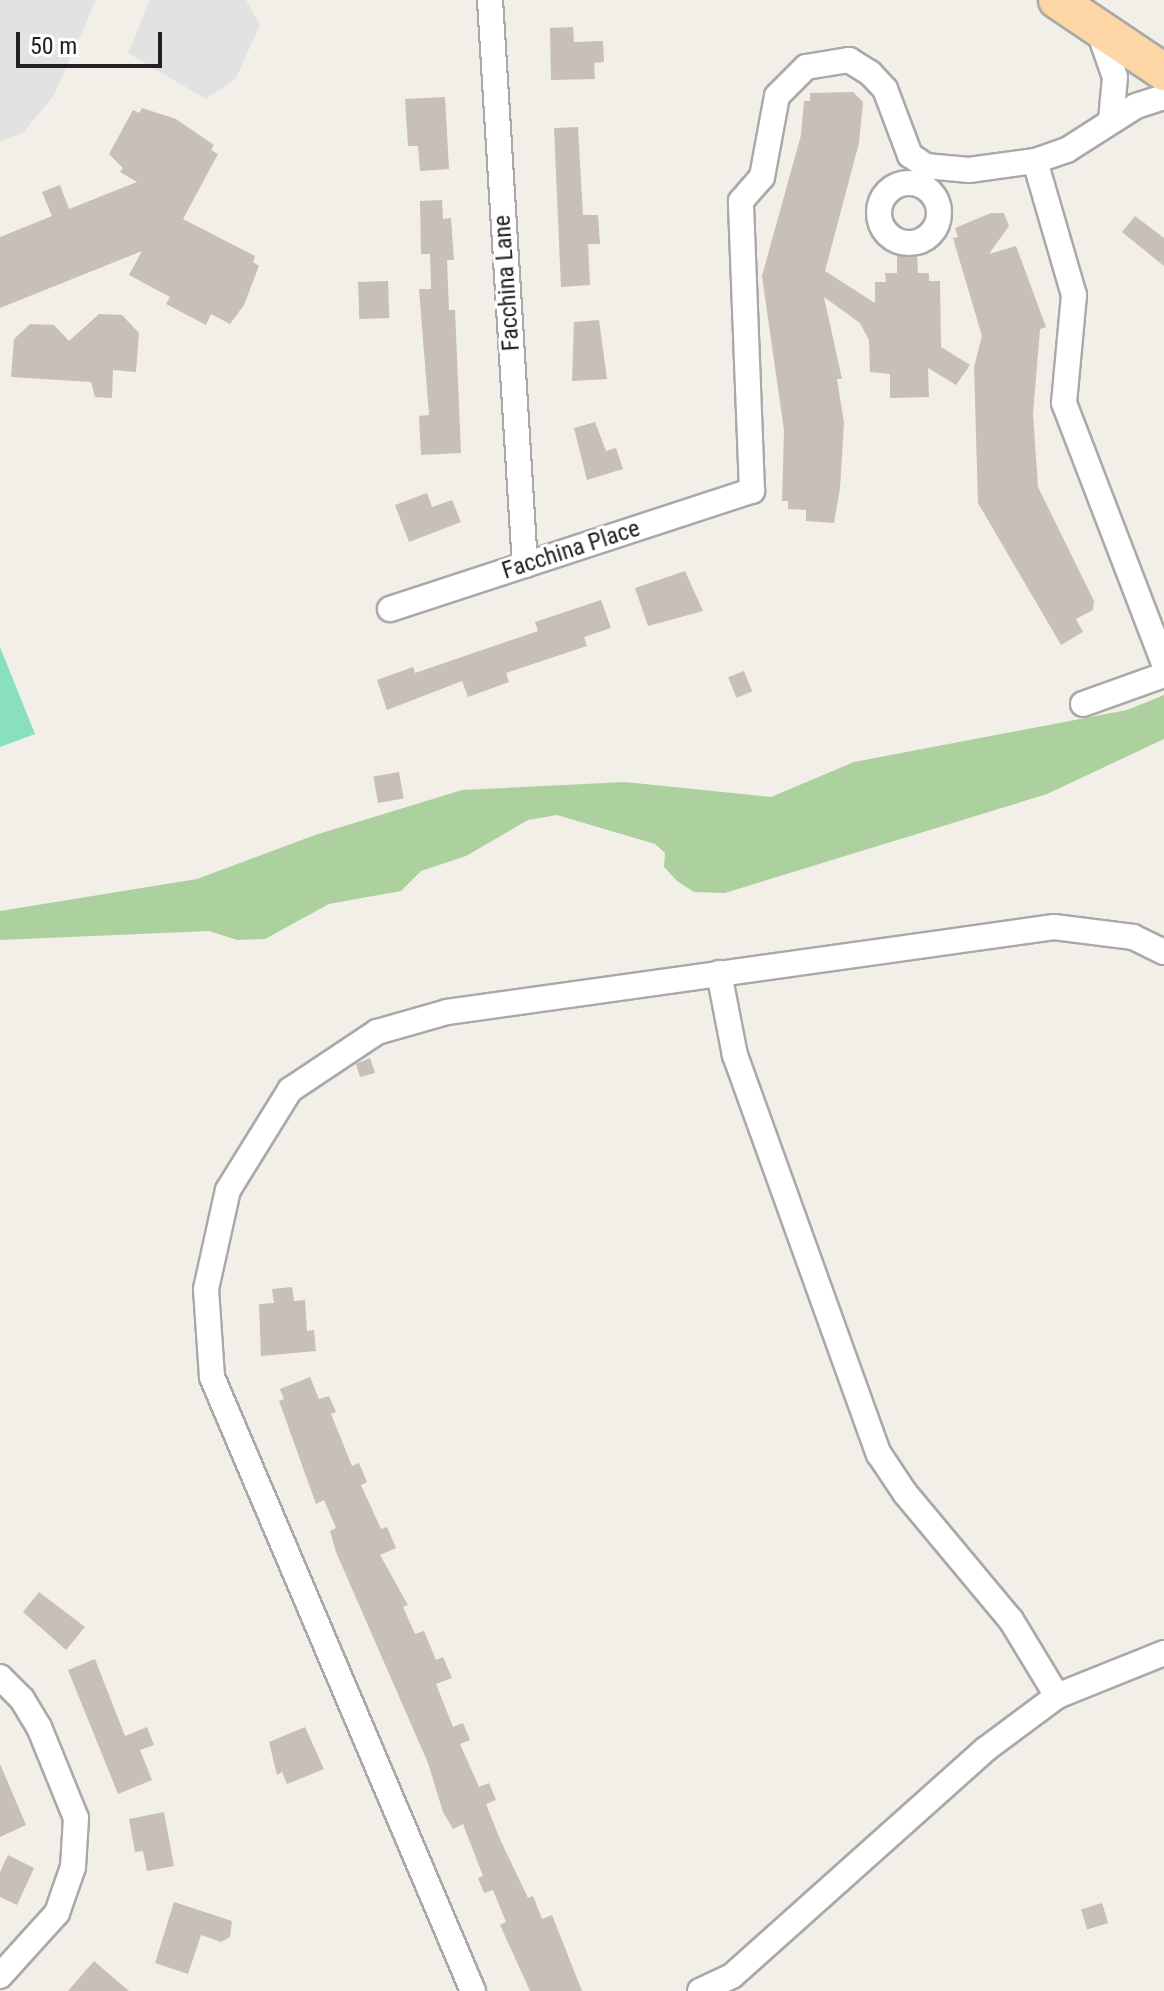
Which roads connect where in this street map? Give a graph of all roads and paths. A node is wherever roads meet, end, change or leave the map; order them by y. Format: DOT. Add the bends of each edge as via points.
graph roads {
  1 [pos="490,0"];
  2 [pos="1057,0"];
  3 [pos="1097,26"];
  4 [pos="1164,72"];
  5 [pos="1164,97"];
  6 [pos="1111,120"];
  7 [pos="1035,161"];
  8 [pos="525,565"];
  9 [pos="390,609"];
  10 [pos="1164,663"];
  11 [pos="1164,675"];
  12 [pos="1083,704"];
  13 [pos="1164,952"];
  14 [pos="719,973"];
  15 [pos="1164,1653"];
  16 [pos="0,1677"];
  17 [pos="1057,1696"];
  18 [pos="0,1976"];
  19 [pos="473,1991"];
  20 [pos="700,1991"];
  1 -- 8 [label="street, Facchina Lane"];
  2 -- 3 [label="main road"];
  3 -- 4 [label="main road"];
  3 -- 6 [label="street" via="1115,77"];
  5 -- 6 [label="street"];
  6 -- 7 [label="street" via="1067,150"];
  7 -- 8 [label="street, Facchina Place" via="922,175 876,66 849,60 806,67 789,80 777,96 762,177 741,201 752,491"];
  7 -- 10 [label="street" via="1074,295 1064,403"];
  8 -- 9 [label="street, Facchina Place"];
  11 -- 12 [label="street"];
  13 -- 14 [label="street" via="1133,937 1054,927"];
  14 -- 17 [label="street" via="735,1055 879,1454 1011,1620"];
  14 -- 19 [label="street" via="447,1012 377,1032 290,1090 228,1190 206,1289 212,1377"];
  15 -- 17 [label="street"];
  16 -- 18 [label="street" via="39,1727 76,1818 73,1867 57,1913"];
  17 -- 20 [label="street" via="986,1749 732,1976"];
}
